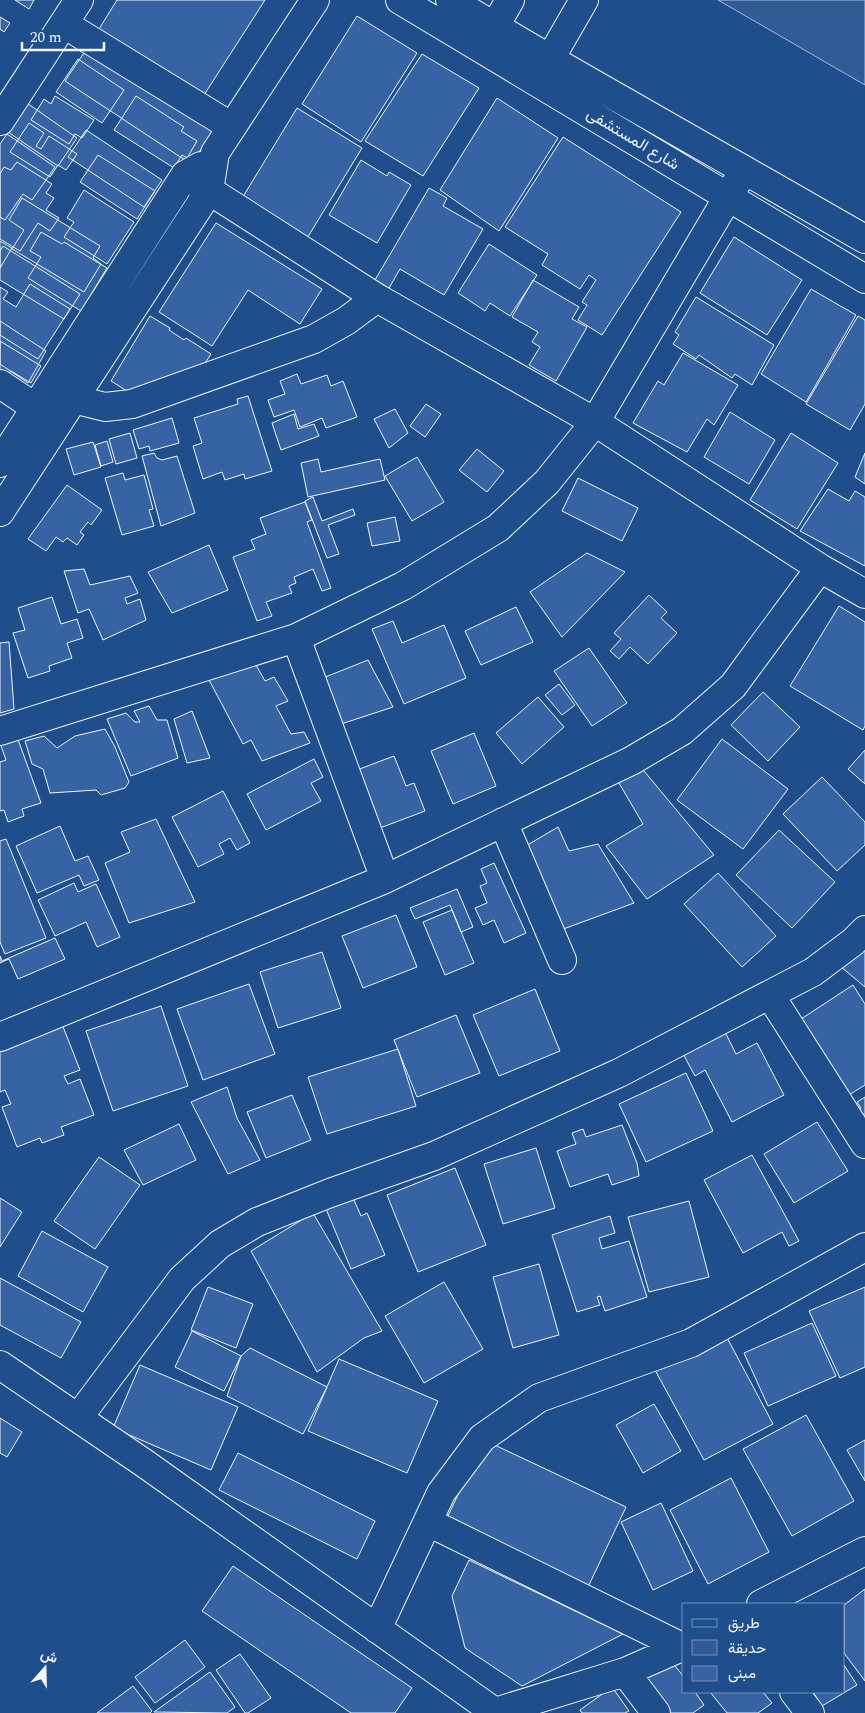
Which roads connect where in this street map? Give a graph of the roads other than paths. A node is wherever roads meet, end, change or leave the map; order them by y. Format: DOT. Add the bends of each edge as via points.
graph roads {
  1 [pos="79,0"];
  2 [pos="315,0"];
  3 [pos="400,0"];
  4 [pos="450,0"];
  5 [pos="510,0"];
  6 [pos="584,0"];
  7 [pos="64,24"];
  8 [pos="495,26"];
  9 [pos="550,59"];
  10 [pos="0,120"];
  11 [pos="232,127"];
  12 [pos="214,153"];
  13 [pos="744,170"];
  14 [pos="185,175"];
  15 [pos="210,191"];
  16 [pos="729,196"];
  17 [pos="865,239"];
  18 [pos="865,278"];
  19 [pos="377,298"];
  20 [pos="0,384"];
  21 [pos="73,399"];
  22 [pos="36,408"];
  23 [pos="596,422"];
  24 [pos="0,463"];
  25 [pos="0,512"];
  26 [pos="820,568"];
  27 [pos="865,594"];
  28 [pos="296,638"];
  29 [pos="0,731"];
  30 [pos="503,822"];
  31 [pos="384,879"];
  32 [pos="865,930"];
  33 [pos="562,960"];
  34 [pos="770,995"];
  35 [pos="0,1037"];
  36 [pos="865,1144"];
  37 [pos="865,1247"];
  38 [pos="0,1365"];
  39 [pos="78,1418"];
  40 [pos="428,1522"];
  41 [pos="865,1551"];
  42 [pos="763,1603"];
  43 [pos="377,1629"];
  44 [pos="682,1647"];
  45 [pos="682,1647"];
  46 [pos="625,1672"];
  47 [pos="795,1693"];
  48 [pos="494,1712"];
  49 [pos="656,1713"];
  50 [pos="810,1713"];
  1 -- 7 [label="street"];
  2 -- 11 [label="street"];
  3 -- 16 [label="street, شارع المستشفى"];
  4 -- 8 [label="street, شارع المستشفى"];
  5 -- 8 [label="street"];
  6 -- 9 [label="street"];
  7 -- 10 [label="street"];
  7 -- 11 [label="street"];
  8 -- 9 [label="street, شارع المستشفى"];
  9 -- 13 [label="street, شارع المستشفى"];
  11 -- 12 [label="street"];
  12 -- 14 [label="street"];
  12 -- 15 [label="street"];
  13 -- 16 [label="street"];
  13 -- 17 [label="street, شارع المستشفى"];
  14 -- 15 [label="street"];
  14 -- 22 [label="street"];
  15 -- 19 [label="street"];
  15 -- 21 [label="street"];
  16 -- 18 [label="street, شارع المستشفى"];
  16 -- 23 [label="street"];
  19 -- 21 [label="street" via="314,339 132,404 105,407"];
  19 -- 23 [label="street"];
  20 -- 22 [label="street"];
  21 -- 25 [label="street"];
  22 -- 24 [label="street"];
  23 -- 26 [label="street"];
  23 -- 28 [label="street" via="547,482 498,528 403,586"];
  26 -- 27 [label="street"];
  26 -- 30 [label="street" via="733,686 682,731 631,760"];
  28 -- 29 [label="street"];
  28 -- 31 [label="street"];
  30 -- 31 [label="street"];
  30 -- 33 [label="street"];
  31 -- 35 [label="street"];
  32 -- 34 [label="street" via="814,972"];
  34 -- 36 [label="street"];
  34 -- 39 [label="street" via="620,1073 434,1156 257,1222 220,1244 182,1279"];
  37 -- 40 [label="street" via="690,1343 539,1398 482,1438 441,1493"];
  38 -- 39 [label="street"];
  39 -- 43 [label="street"];
  40 -- 43 [label="street"];
  40 -- 44 [label="street"];
  41 -- 42 [label="street"];
  43 -- 48 [label="street"];
  45 -- 46 [label="street"];
  46 -- 48 [label="street"];
  46 -- 49 [label="street"];
  47 -- 50 [label="street"];
}
